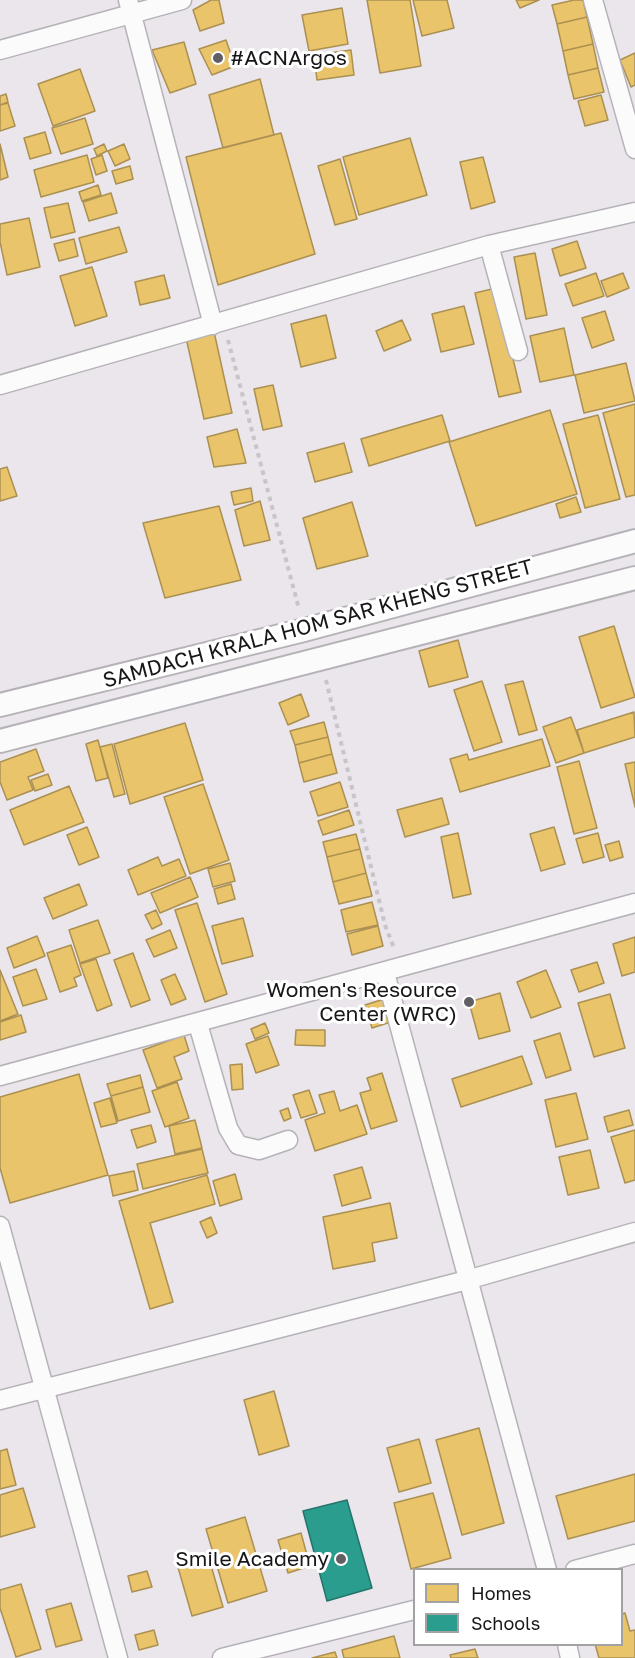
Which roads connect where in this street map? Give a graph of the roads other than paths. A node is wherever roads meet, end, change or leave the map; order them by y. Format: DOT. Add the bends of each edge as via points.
graph roads {
  1 [pos="182,0"];
  2 [pos="593,0"];
  3 [pos="130,7"];
  4 [pos="0,50"];
  5 [pos="635,149"];
  6 [pos="635,212"];
  7 [pos="489,245"];
  8 [pos="218,323"];
  9 [pos="518,351"];
  10 [pos="0,385"];
  11 [pos="635,541"];
  12 [pos="635,578"];
  13 [pos="0,705"];
  14 [pos="0,741"];
  15 [pos="635,903"];
  16 [pos="393,971"];
  17 [pos="198,1024"];
  18 [pos="0,1076"];
  19 [pos="288,1140"];
  20 [pos="0,1226"];
  21 [pos="635,1232"];
  22 [pos="467,1280"];
  23 [pos="44,1390"];
  24 [pos="0,1400"];
  25 [pos="635,1554"];
  26 [pos="547,1568"];
  27 [pos="579,1568"];
  28 [pos="413,1610"];
  29 [pos="118,1658"];
  30 [pos="222,1658"];
  1 -- 3 [label="street"];
  2 -- 5 [label="street"];
  3 -- 4 [label="street"];
  3 -- 8 [label="street"];
  6 -- 7 [label="street"];
  7 -- 8 [label="street"];
  7 -- 9 [label="street"];
  8 -- 10 [label="street"];
  11 -- 13 [label="street, SAMDACH KRALA HOM SAR KHENG STREET" via="304,630"];
  12 -- 14 [label="street, SAMDACH KRALA HOM SAR KHENG STREET"];
  15 -- 16 [label="street"];
  16 -- 17 [label="street"];
  16 -- 22 [label="street"];
  17 -- 18 [label="street"];
  17 -- 19 [label="street" via="228,1128 238,1145 259,1150"];
  20 -- 23 [label="street"];
  21 -- 22 [label="street"];
  22 -- 23 [label="street"];
  22 -- 26 [label="street"];
  23 -- 24 [label="street"];
  23 -- 29 [label="street"];
  25 -- 27 [label="street"];
  28 -- 30 [label="street"];
}
